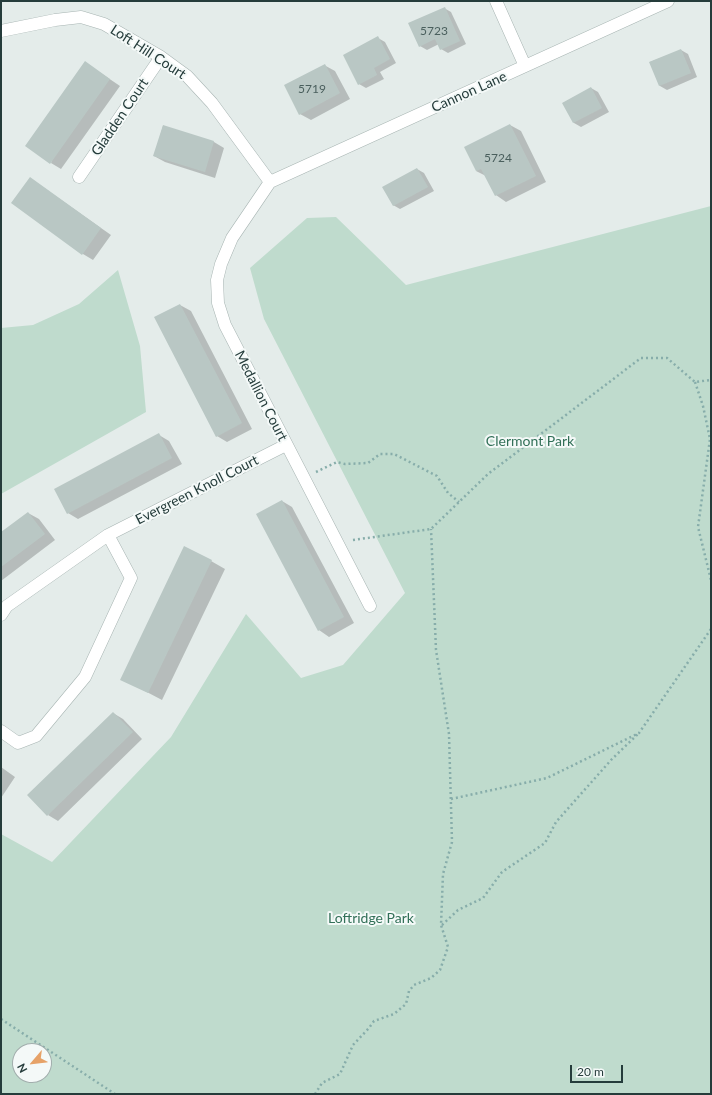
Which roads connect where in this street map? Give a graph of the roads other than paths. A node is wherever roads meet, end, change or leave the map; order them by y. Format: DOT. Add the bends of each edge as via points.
graph roads {
  1 [pos="496,1"];
  2 [pos="668,1"];
  3 [pos="1,31"];
  4 [pos="161,57"];
  5 [pos="525,66"];
  6 [pos="79,177"];
  7 [pos="270,182"];
  8 [pos="286,445"];
  9 [pos="108,535"];
  10 [pos="370,606"];
  11 [pos="1,615"];
  12 [pos="1,731"];
  1 -- 5 [label="street"];
  2 -- 5 [label="street, Cannon Lane"];
  3 -- 4 [label="street, Loft Hill Court" via="81,16 104,24"];
  4 -- 6 [label="street, Gladden Court"];
  4 -- 7 [label="street, Loft Hill Court" via="197,86"];
  5 -- 7 [label="street, Cannon Lane"];
  7 -- 8 [label="street, Medallion Court" via="232,238 221,264 217,290 225,325"];
  8 -- 9 [label="street, Evergreen Knoll Court"];
  8 -- 10 [label="street, Medallion Court"];
  9 -- 11 [label="street, Evergreen Knoll Court" via="7,606"];
  9 -- 12 [label="street" via="132,578 84,677 36,736 18,743"];
}
